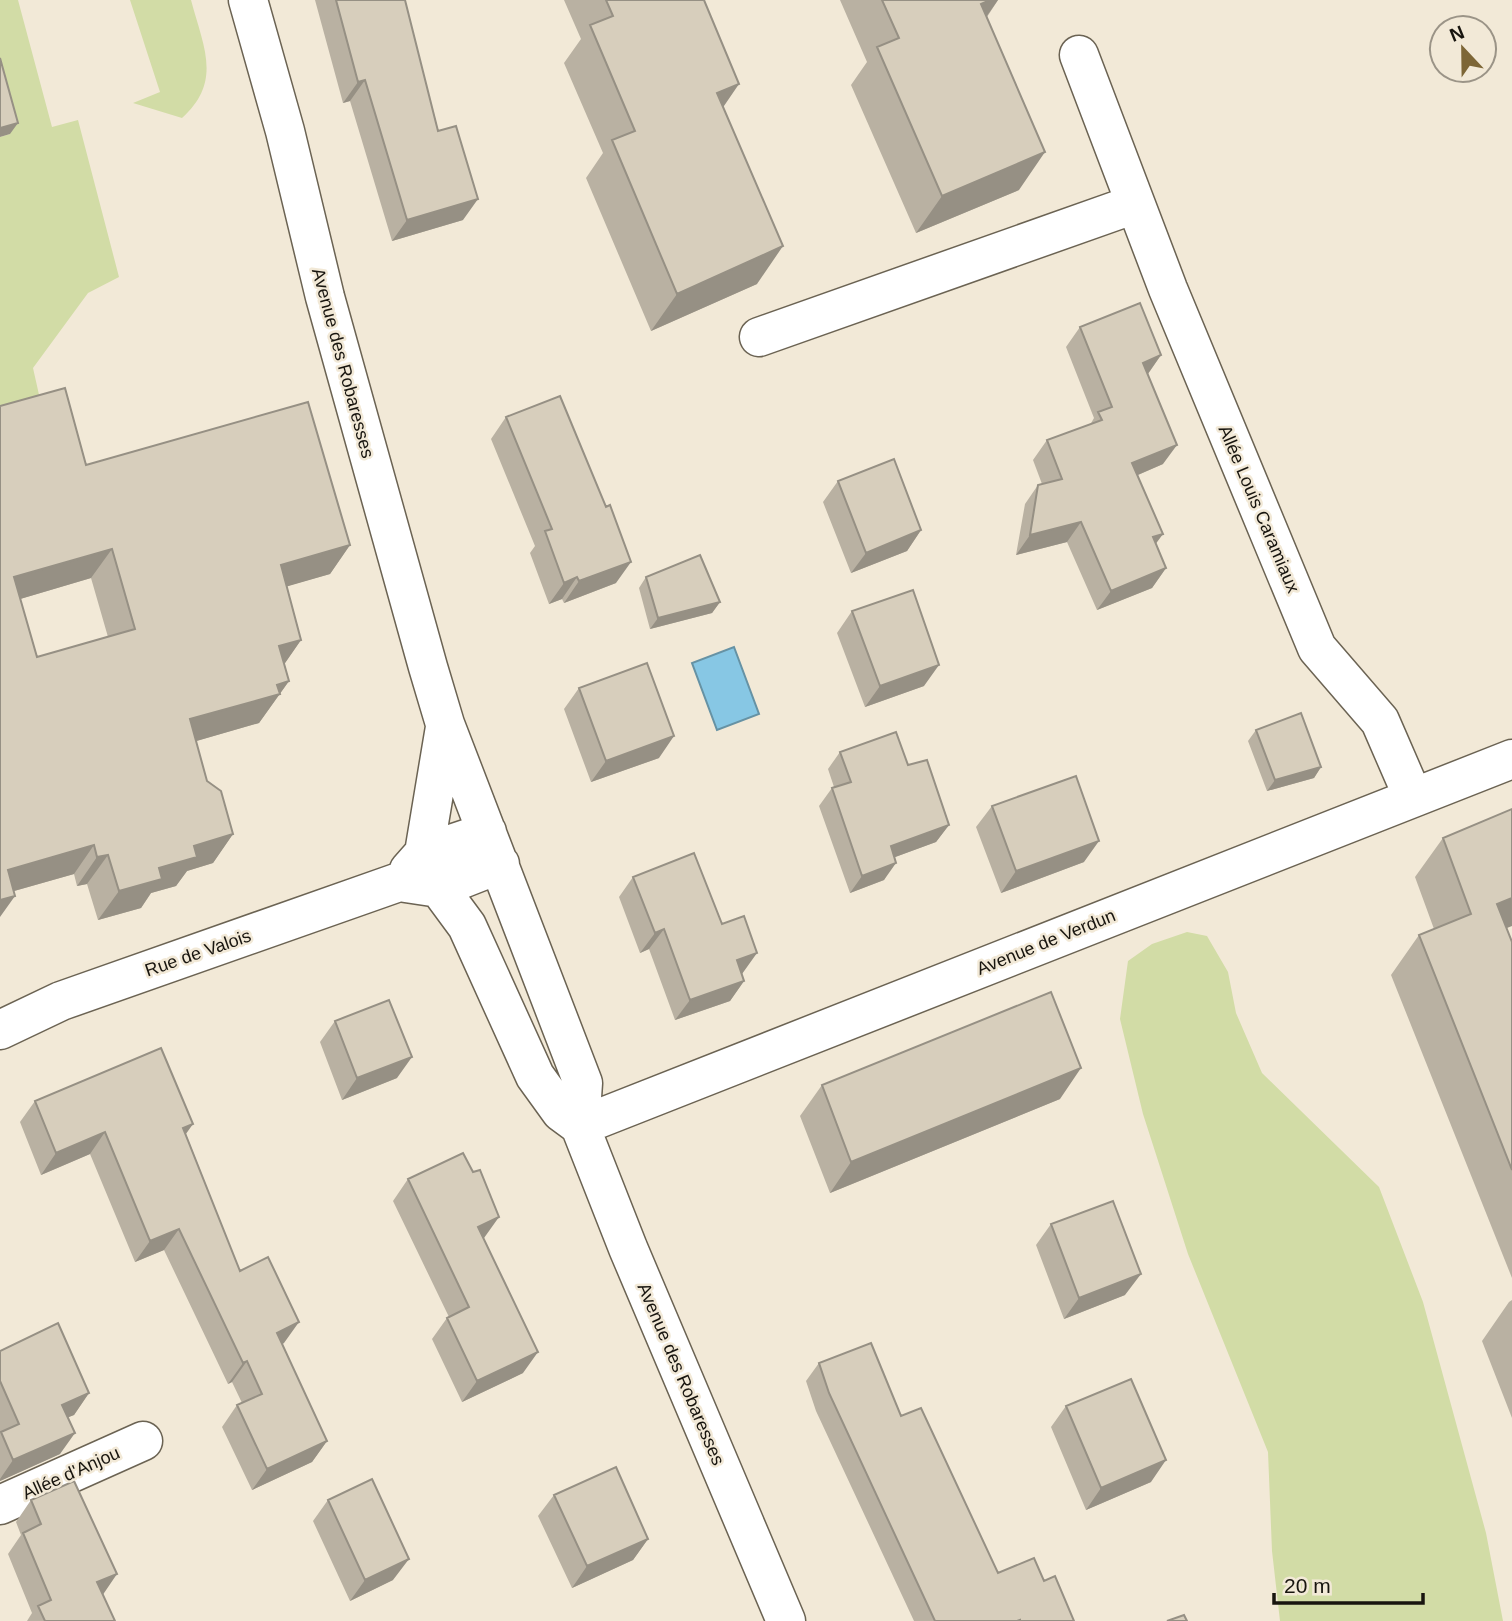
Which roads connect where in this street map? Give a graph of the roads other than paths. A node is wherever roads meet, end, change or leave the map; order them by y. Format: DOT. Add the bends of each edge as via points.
graph roads {
  1 [pos="248,0"];
  2 [pos="1079,55"];
  3 [pos="1135,204"];
  4 [pos="759,337"];
  5 [pos="445,724"];
  6 [pos="1512,759"];
  7 [pos="1413,797"];
  8 [pos="494,848"];
  9 [pos="424,853"];
  10 [pos="398,883"];
  11 [pos="439,888"];
  12 [pos="0,1030"];
  13 [pos="580,1126"];
  14 [pos="143,1441"];
  15 [pos="0,1505"];
  16 [pos="786,1621"];
  1 -- 5 [label="street, Avenue des Robaresses" via="332,323"];
  2 -- 3 [label="street, Allée Louis Caramiaux"];
  3 -- 4 [label="street"];
  3 -- 7 [label="street, Allée Louis Caramiaux" via="1317,648 1380,722"];
  5 -- 8 [label="street, Avenue des Robaresses"];
  5 -- 9 [label="street, Avenue des Robaresses"];
  6 -- 7 [label="street, Avenue de Verdun"];
  7 -- 13 [label="street, Avenue de Verdun"];
  8 -- 9 [label="street"];
  8 -- 11 [label="street"];
  8 -- 13 [label="street, Avenue des Robaresses" via="583,1083"];
  9 -- 10 [label="street"];
  9 -- 11 [label="street, Avenue des Robaresses"];
  10 -- 11 [label="street"];
  10 -- 12 [label="street, Rue de Valois" via="61,1001"];
  11 -- 13 [label="street, Avenue des Robaresses" via="467,926 540,1084 561,1112"];
  13 -- 16 [label="street, Avenue des Robaresses"];
  14 -- 15 [label="street, Allée d'Anjou"];
}
